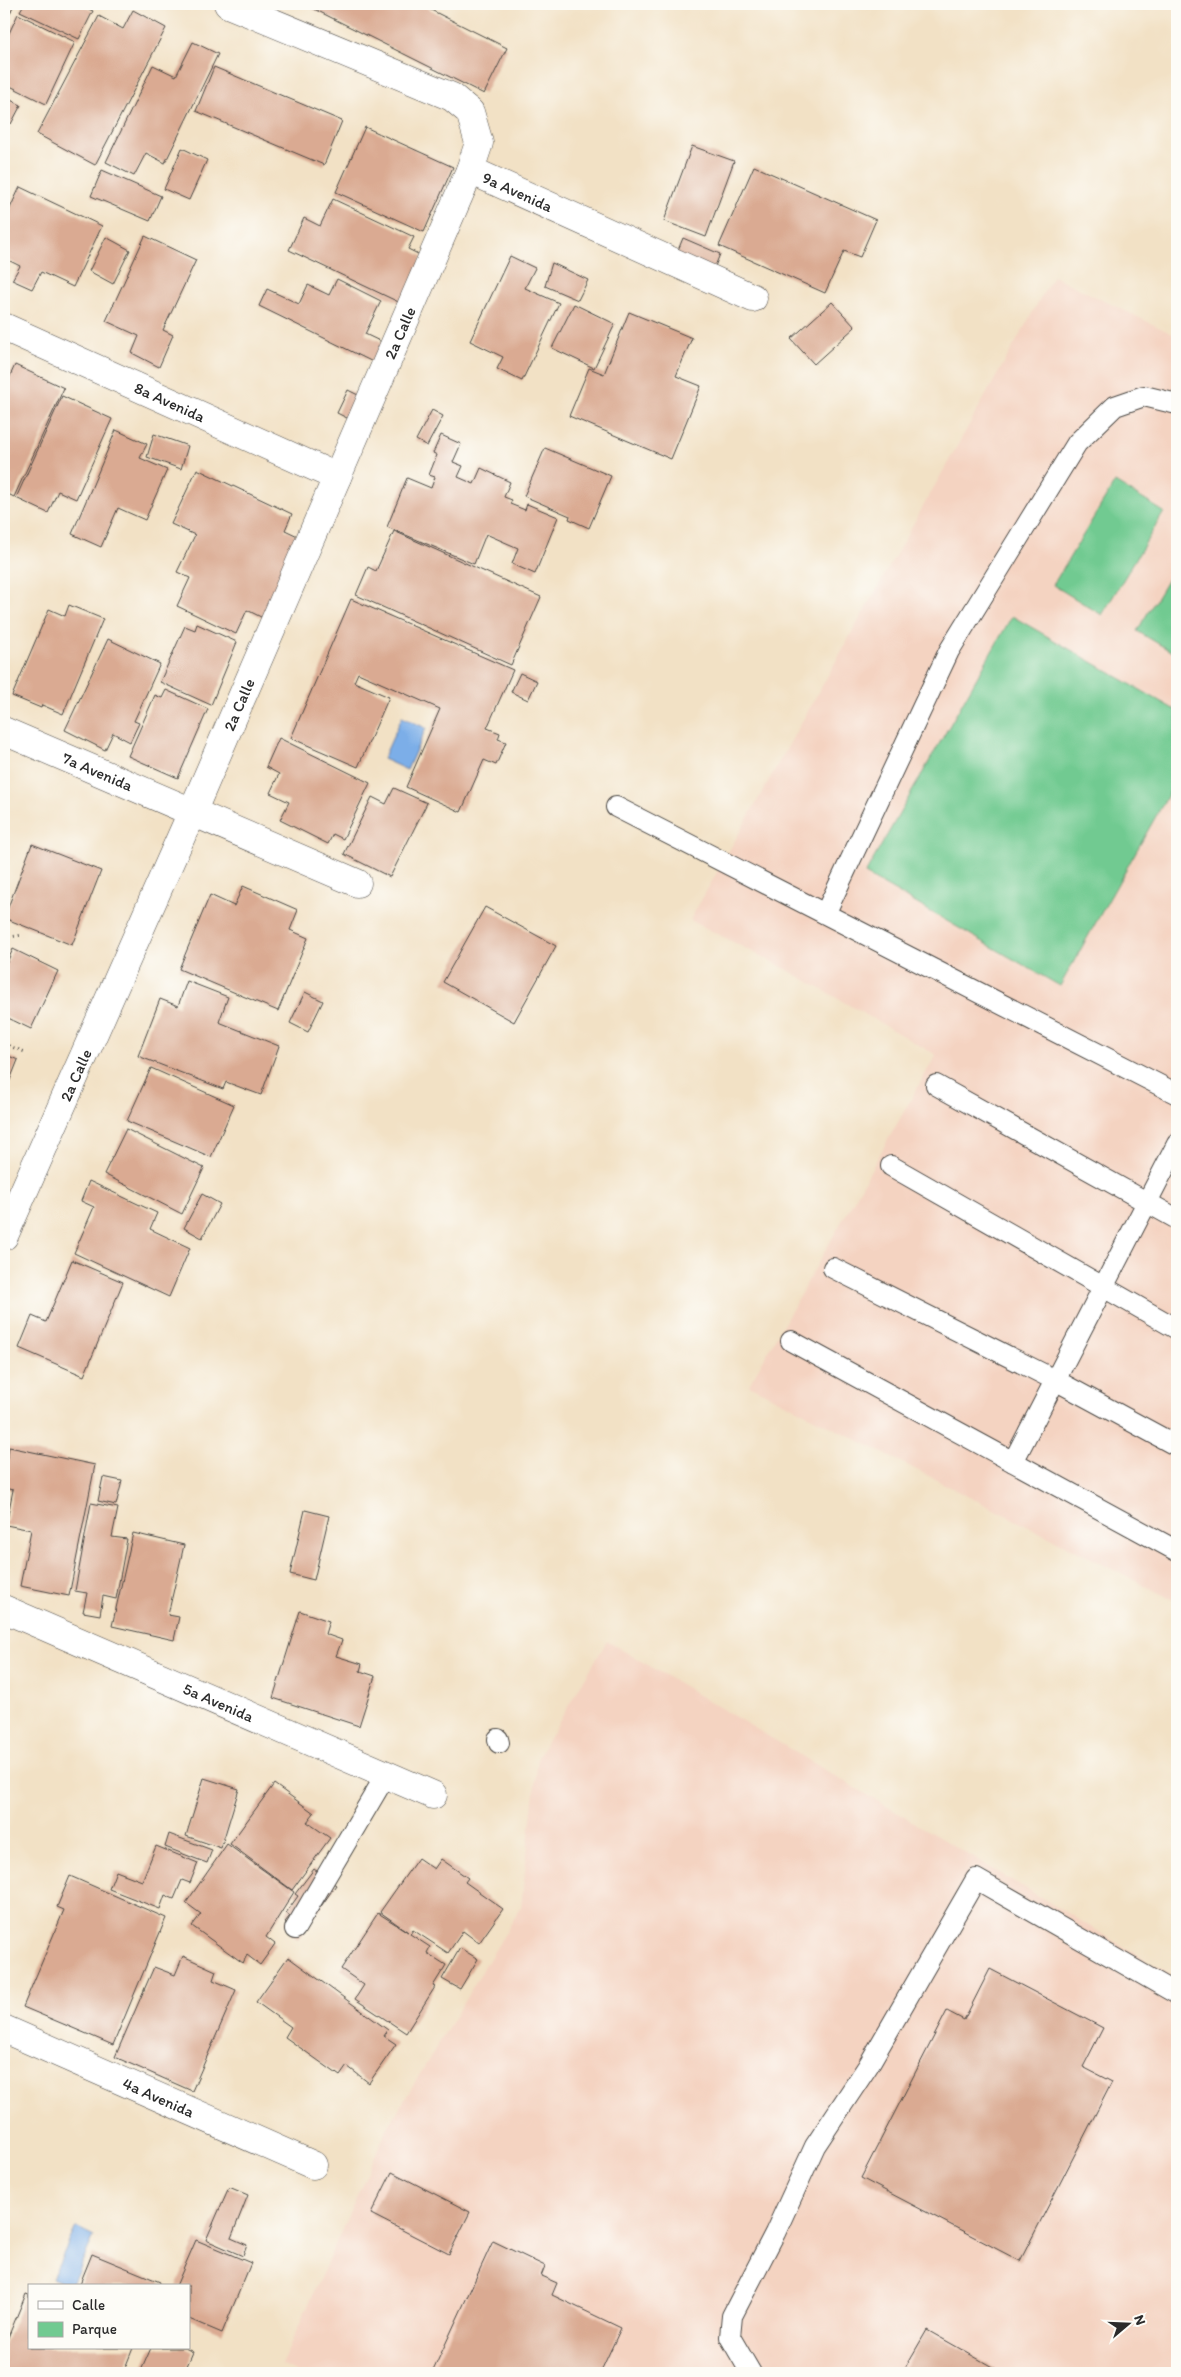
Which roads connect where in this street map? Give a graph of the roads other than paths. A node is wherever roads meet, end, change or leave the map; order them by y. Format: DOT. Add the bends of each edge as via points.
graph roads {
  1 [pos="228,4"];
  2 [pos="470,170"];
  3 [pos="753,298"];
  4 [pos="4,327"];
  5 [pos="1177,404"];
  6 [pos="337,478"];
  7 [pos="4,731"];
  8 [pos="616,806"];
  9 [pos="193,810"];
  10 [pos="357,883"];
  11 [pos="825,914"];
  12 [pos="936,1085"];
  13 [pos="1177,1094"];
  14 [pos="1177,1144"];
  15 [pos="891,1166"];
  16 [pos="1147,1202"];
  17 [pos="8,1208"];
  18 [pos="1177,1219"];
  19 [pos="4,1236"];
  20 [pos="833,1268"];
  21 [pos="1104,1288"];
  22 [pos="1177,1329"];
  23 [pos="791,1341"];
  24 [pos="1055,1380"];
  25 [pos="1177,1446"];
  26 [pos="1013,1462"];
  27 [pos="1177,1551"];
  28 [pos="4,1609"];
  29 [pos="386,1775"];
  30 [pos="432,1794"];
  31 [pos="295,1929"];
  32 [pos="1177,1994"];
  33 [pos="4,2029"];
  34 [pos="314,2165"];
  35 [pos="751,2373"];
  1 -- 2 [label="street, 9a Avenida" via="452,97 470,112 479,143"];
  2 -- 3 [label="street, 9a Avenida"];
  2 -- 6 [label="street, 2a Calle"];
  4 -- 6 [label="street, 8a Avenida"];
  5 -- 11 [label="lane" via="1144,396 1115,406 1077,443 949,651"];
  6 -- 9 [label="street, 2a Calle"];
  7 -- 9 [label="street, 7a Avenida"];
  8 -- 11 [label="lane"];
  9 -- 10 [label="street, 7a Avenida"];
  9 -- 17 [label="street, 2a Calle"];
  11 -- 13 [label="lane"];
  12 -- 16 [label="lane"];
  14 -- 16 [label="lane"];
  15 -- 21 [label="lane"];
  16 -- 18 [label="lane"];
  16 -- 21 [label="lane"];
  17 -- 19 [label="street, 2a Calle"];
  20 -- 24 [label="lane"];
  21 -- 22 [label="lane"];
  21 -- 24 [label="lane"];
  23 -- 26 [label="lane"];
  24 -- 25 [label="lane"];
  24 -- 26 [label="lane"];
  26 -- 27 [label="lane"];
  28 -- 29 [label="street, 5a Avenida"];
  29 -- 30 [label="street, 5a Avenida"];
  29 -- 31 [label="lane"];
  32 -- 35 [label="lane" via="976,1879 868,2066 815,2146 732,2316 730,2337"];
  33 -- 34 [label="street, 4a Avenida"];
}
